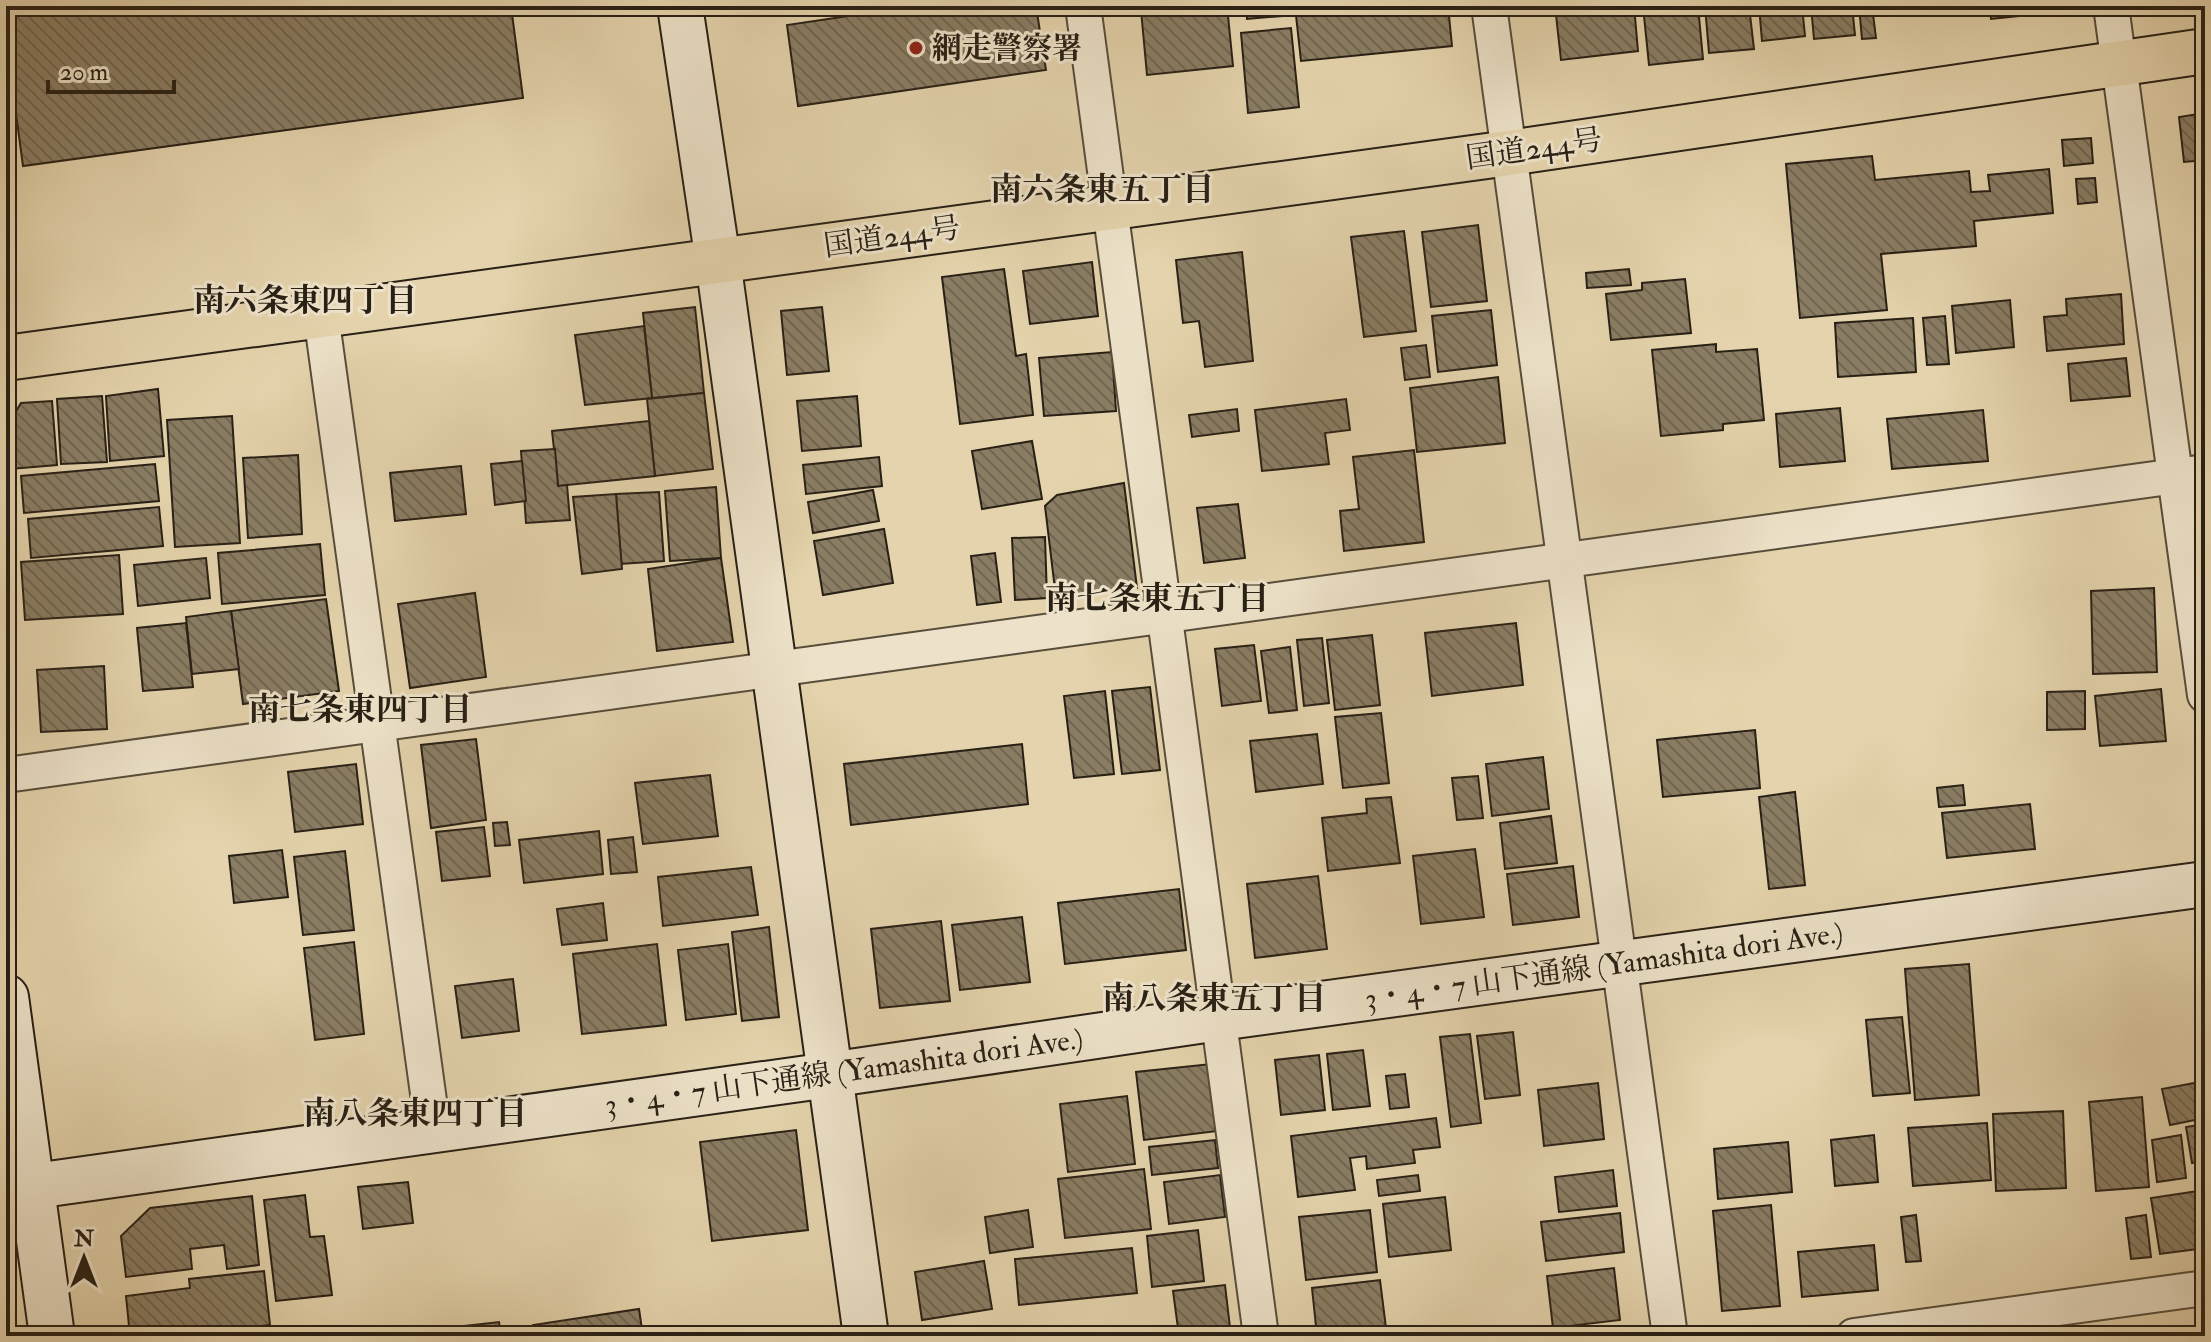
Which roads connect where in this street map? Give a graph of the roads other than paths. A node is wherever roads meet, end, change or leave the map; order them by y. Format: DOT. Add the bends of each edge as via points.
graph roads {
  1 [pos="680,6"];
  2 [pos="1083,6"];
  3 [pos="1489,6"];
  4 [pos="2111,6"];
  5 [pos="2205,51"];
  6 [pos="2119,63"];
  7 [pos="1509,153"];
  8 [pos="1111,208"];
  9 [pos="718,261"];
  10 [pos="321,315"];
  11 [pos="6,358"];
  12 [pos="2190,474"];
  13 [pos="1565,560"];
  14 [pos="1165,615"];
  15 [pos="773,669"];
  16 [pos="2205,695"];
  17 [pos="377,724"];
  18 [pos="6,775"];
  19 [pos="2205,884"];
  20 [pos="1620,965"];
  21 [pos="6,997"];
  22 [pos="1219,1018"];
  23 [pos="829,1075"];
  24 [pos="433,1130"];
  25 [pos="19,1188"];
  26 [pos="2205,1288"];
  27 [pos="52,1336"];
  28 [pos="866,1336"];
  29 [pos="1261,1336"];
  30 [pos="1670,1336"];
  31 [pos="1854,1336"];
  1 -- 9 [label="street"];
  2 -- 8 [label="street"];
  3 -- 7 [label="street"];
  4 -- 6 [label="street"];
  5 -- 6 [label="highway, 国道244号"];
  6 -- 7 [label="highway, 国道244号"];
  6 -- 12 [label="street"];
  7 -- 8 [label="highway, 国道244号"];
  7 -- 13 [label="street"];
  8 -- 9 [label="highway, 国道244号"];
  8 -- 14 [label="street"];
  9 -- 10 [label="highway, 国道244号"];
  9 -- 15 [label="street"];
  10 -- 11 [label="highway, 国道244号"];
  10 -- 17 [label="street"];
  12 -- 13 [label="street"];
  12 -- 16 [label="street"];
  13 -- 14 [label="street"];
  13 -- 20 [label="street"];
  14 -- 15 [label="street"];
  14 -- 22 [label="street"];
  15 -- 17 [label="street"];
  15 -- 23 [label="street"];
  17 -- 18 [label="street"];
  17 -- 24 [label="street"];
  19 -- 20 [label="street, 3・4・7 山下通線 (Yamashita dori Ave.)"];
  20 -- 22 [label="street, 3・4・7 山下通線 (Yamashita dori Ave.)"];
  20 -- 30 [label="street"];
  21 -- 25 [label="street"];
  22 -- 23 [label="street, 3・4・7 山下通線 (Yamashita dori Ave.)"];
  22 -- 29 [label="street"];
  23 -- 24 [label="street, 3・4・7 山下通線 (Yamashita dori Ave.)"];
  23 -- 28 [label="street"];
  24 -- 25 [label="street, 3・4・7 山下通線 (Yamashita dori Ave.)"];
  25 -- 27 [label="street"];
  26 -- 31 [label="street"];
}
